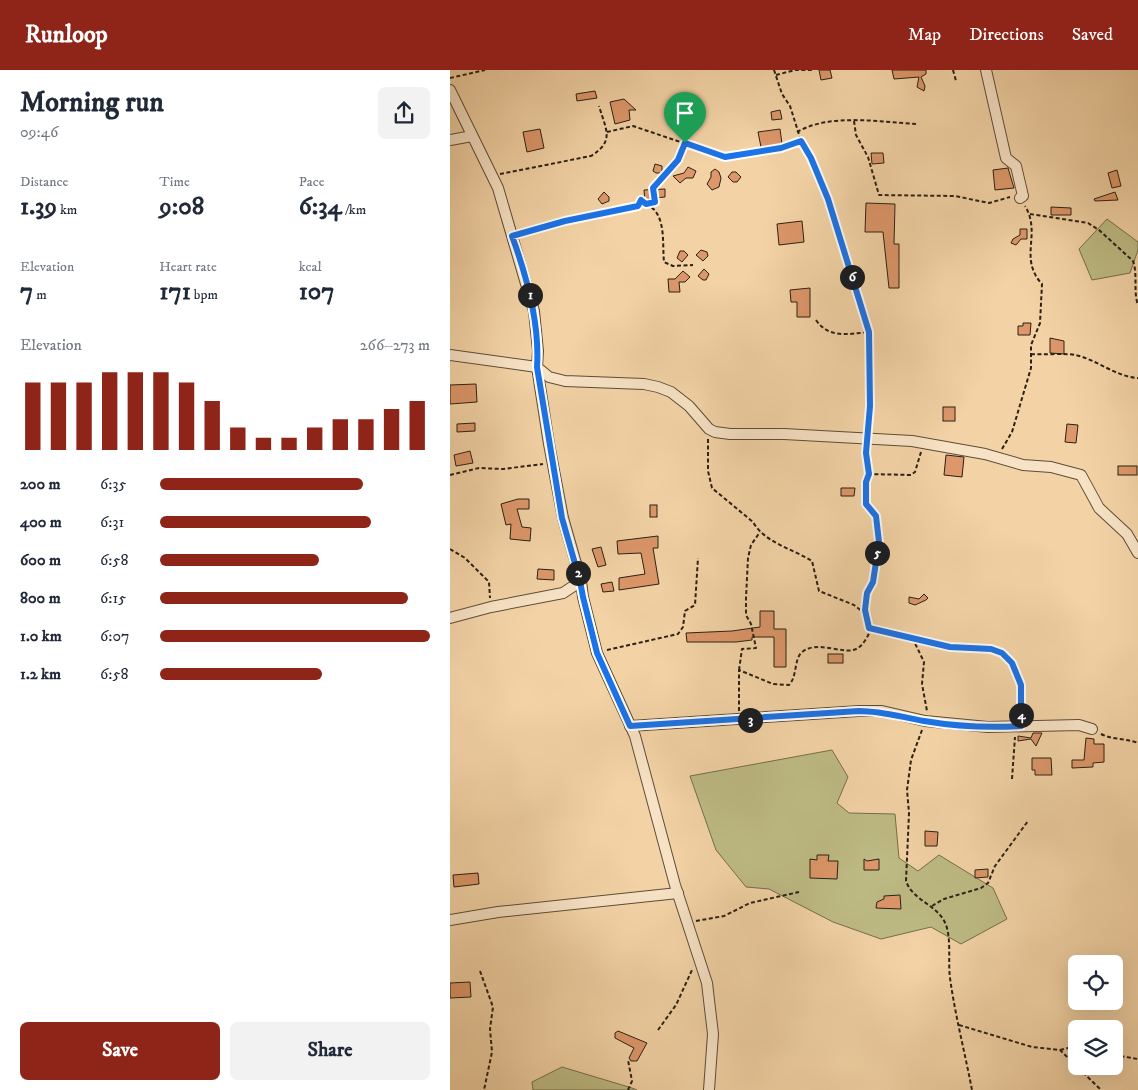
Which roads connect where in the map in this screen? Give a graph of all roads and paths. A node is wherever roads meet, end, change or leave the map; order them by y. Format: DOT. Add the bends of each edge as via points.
graph roads {
  1 [pos="485,70"];
  2 [pos="774,70"];
  3 [pos="813,70"];
  4 [pos="953,70"];
  5 [pos="986,70"];
  6 [pos="776,76"];
  7 [pos="450,78"];
  8 [pos="956,81"];
  9 [pos="450,90"];
  10 [pos="599,106"];
  11 [pos="680,117"];
  12 [pos="854,121"];
  13 [pos="916,124"];
  14 [pos="607,132"];
  15 [pos="797,132"];
  16 [pos="472,136"];
  17 [pos="450,140"];
  18 [pos="801,141"];
  19 [pos="685,143"];
  20 [pos="488,172"];
  21 [pos="1020,198"];
  22 [pos="646,204"];
  23 [pos="1030,214"];
  24 [pos="512,236"];
  25 [pos="693,265"];
  26 [pos="1138,305"];
  27 [pos="816,320"];
  28 [pos="869,332"];
  29 [pos="1031,354"];
  30 [pos="450,355"];
  31 [pos="537,367"];
  32 [pos="1138,378"];
  33 [pos="708,429"];
  34 [pos="867,438"];
  35 [pos="924,443"];
  36 [pos="998,457"];
  37 [pos="553,463"];
  38 [pos="869,474"];
  39 [pos="450,475"];
  40 [pos="760,532"];
  41 [pos="450,549"];
  42 [pos="1138,553"];
  43 [pos="698,558"];
  44 [pos="580,581"];
  45 [pos="491,607"];
  46 [pos="864,614"];
  47 [pos="450,618"];
  48 [pos="871,629"];
  49 [pos="913,639"];
  50 [pos="597,653"];
  51 [pos="739,670"];
  52 [pos="739,720"];
  53 [pos="925,721"];
  54 [pos="630,726"];
  55 [pos="1018,726"];
  56 [pos="1092,730"];
  57 [pos="1138,743"];
  58 [pos="1012,779"];
  59 [pos="1028,821"];
  60 [pos="799,892"];
  61 [pos="678,893"];
  62 [pos="932,906"];
  63 [pos="450,920"];
  64 [pos="689,922"];
  65 [pos="701,963"];
  66 [pos="480,971"];
  67 [pos="959,1025"];
  68 [pos="658,1030"];
  69 [pos="1068,1048"];
  70 [pos="1060,1050"];
  71 [pos="1123,1056"];
  72 [pos="1138,1059"];
  73 [pos="628,1060"];
  74 [pos="484,1090"];
  75 [pos="628,1090"];
  76 [pos="709,1090"];
  77 [pos="972,1090"];
  78 [pos="1101,1090"];
  1 -- 7 [label="path"];
  2 -- 6 [label="path"];
  3 -- 6 [label="path" via="794,70"];
  4 -- 8 [label="path"];
  5 -- 21 [label="street" via="1006,158 1016,166 1023,196"];
  6 -- 15 [label="path" via="790,106"];
  9 -- 16 [label="street"];
  10 -- 14 [label="path"];
  11 -- 19 [label="path"];
  12 -- 13 [label="path"];
  12 -- 15 [label="path" via="826,123"];
  12 -- 21 [label="path" via="856,135 868,157 882,197 908,194 956,196 989,203 1013,196"];
  14 -- 19 [label="path" via="633,126"];
  14 -- 20 [label="path" via="607,141 602,149 591,156 499,174"];
  15 -- 18 [label="path"];
  16 -- 17 [label="street"];
  16 -- 20 [label="street"];
  18 -- 19 [label="path" via="781,148 725,157"];
  18 -- 28 [label="path" via="828,199"];
  19 -- 22 [label="path" via="678,160 653,188 655,202"];
  20 -- 24 [label="street" via="501,196"];
  21 -- 23 [label="path"];
  22 -- 24 [label="path" via="641,200 638,206"];
  22 -- 25 [label="path" via="653,207 662,224 664,262 673,266"];
  23 -- 26 [label="path" via="1088,223 1099,230 1133,261"];
  23 -- 29 [label="path" via="1030,264 1042,284 1040,323 1033,337"];
  24 -- 31 [label="street" via="534,311"];
  27 -- 28 [label="path" via="831,334"];
  28 -- 34 [label="path"];
  29 -- 32 [label="path" via="1071,354 1109,367 1129,378"];
  29 -- 36 [label="path" via="1031,368 1012,432"];
  30 -- 31 [label="street"];
  31 -- 33 [label="street" via="556,380 658,387 671,392 689,406"];
  31 -- 37 [label="street"];
  33 -- 34 [label="street" via="730,434"];
  33 -- 40 [label="path" via="708,471 712,488 753,522"];
  34 -- 35 [label="street"];
  34 -- 38 [label="path"];
  35 -- 36 [label="street"];
  35 -- 38 [label="path" via="915,472 911,475"];
  36 -- 42 [label="street" via="1023,465 1079,473 1099,508 1127,534"];
  37 -- 39 [label="path" via="502,469 479,468"];
  37 -- 44 [label="street" via="562,518"];
  38 -- 46 [label="path" via="866,504 876,516 879,542"];
  40 -- 46 [label="path" via="812,561 819,591 854,605"];
  40 -- 51 [label="path" via="751,545 748,558 746,598 746,616 756,648 742,649"];
  41 -- 45 [label="path" via="465,558 489,582"];
  43 -- 50 [label="path" via="695,605 685,611 684,627 678,634"];
  44 -- 45 [label="street" via="563,593"];
  44 -- 50 [label="street"];
  45 -- 47 [label="street"];
  46 -- 48 [label="path"];
  48 -- 49 [label="path"];
  48 -- 51 [label="path" via="858,649 825,647 808,649 800,654 789,685 773,684"];
  49 -- 53 [label="path" via="924,662 922,684 928,709"];
  49 -- 55 [label="path" via="1002,653 1012,663 1021,685"];
  50 -- 54 [label="street"];
  51 -- 52 [label="path"];
  52 -- 53 [label="street" via="882,711"];
  52 -- 54 [label="street"];
  53 -- 55 [label="street"];
  53 -- 62 [label="path" via="909,769 906,881 910,891"];
  54 -- 61 [label="street"];
  55 -- 56 [label="street" via="1079,725"];
  55 -- 58 [label="path"];
  56 -- 57 [label="path"];
  59 -- 62 [label="path" via="995,866 988,883"];
  60 -- 64 [label="path" via="750,903 707,921"];
  61 -- 63 [label="street"];
  61 -- 64 [label="street"];
  62 -- 67 [label="path" via="948,930 950,977"];
  64 -- 65 [label="street"];
  65 -- 68 [label="path" via="696,964 676,1005"];
  65 -- 76 [label="street" via="707,983 713,1034"];
  66 -- 74 [label="path" via="493,1008 490,1029 492,1052"];
  67 -- 70 [label="path" via="1032,1047"];
  67 -- 77 [label="path"];
  69 -- 70 [label="path"];
  70 -- 78 [label="path"];
  71 -- 72 [label="path"];
  73 -- 75 [label="path" via="632,1081"];
}
